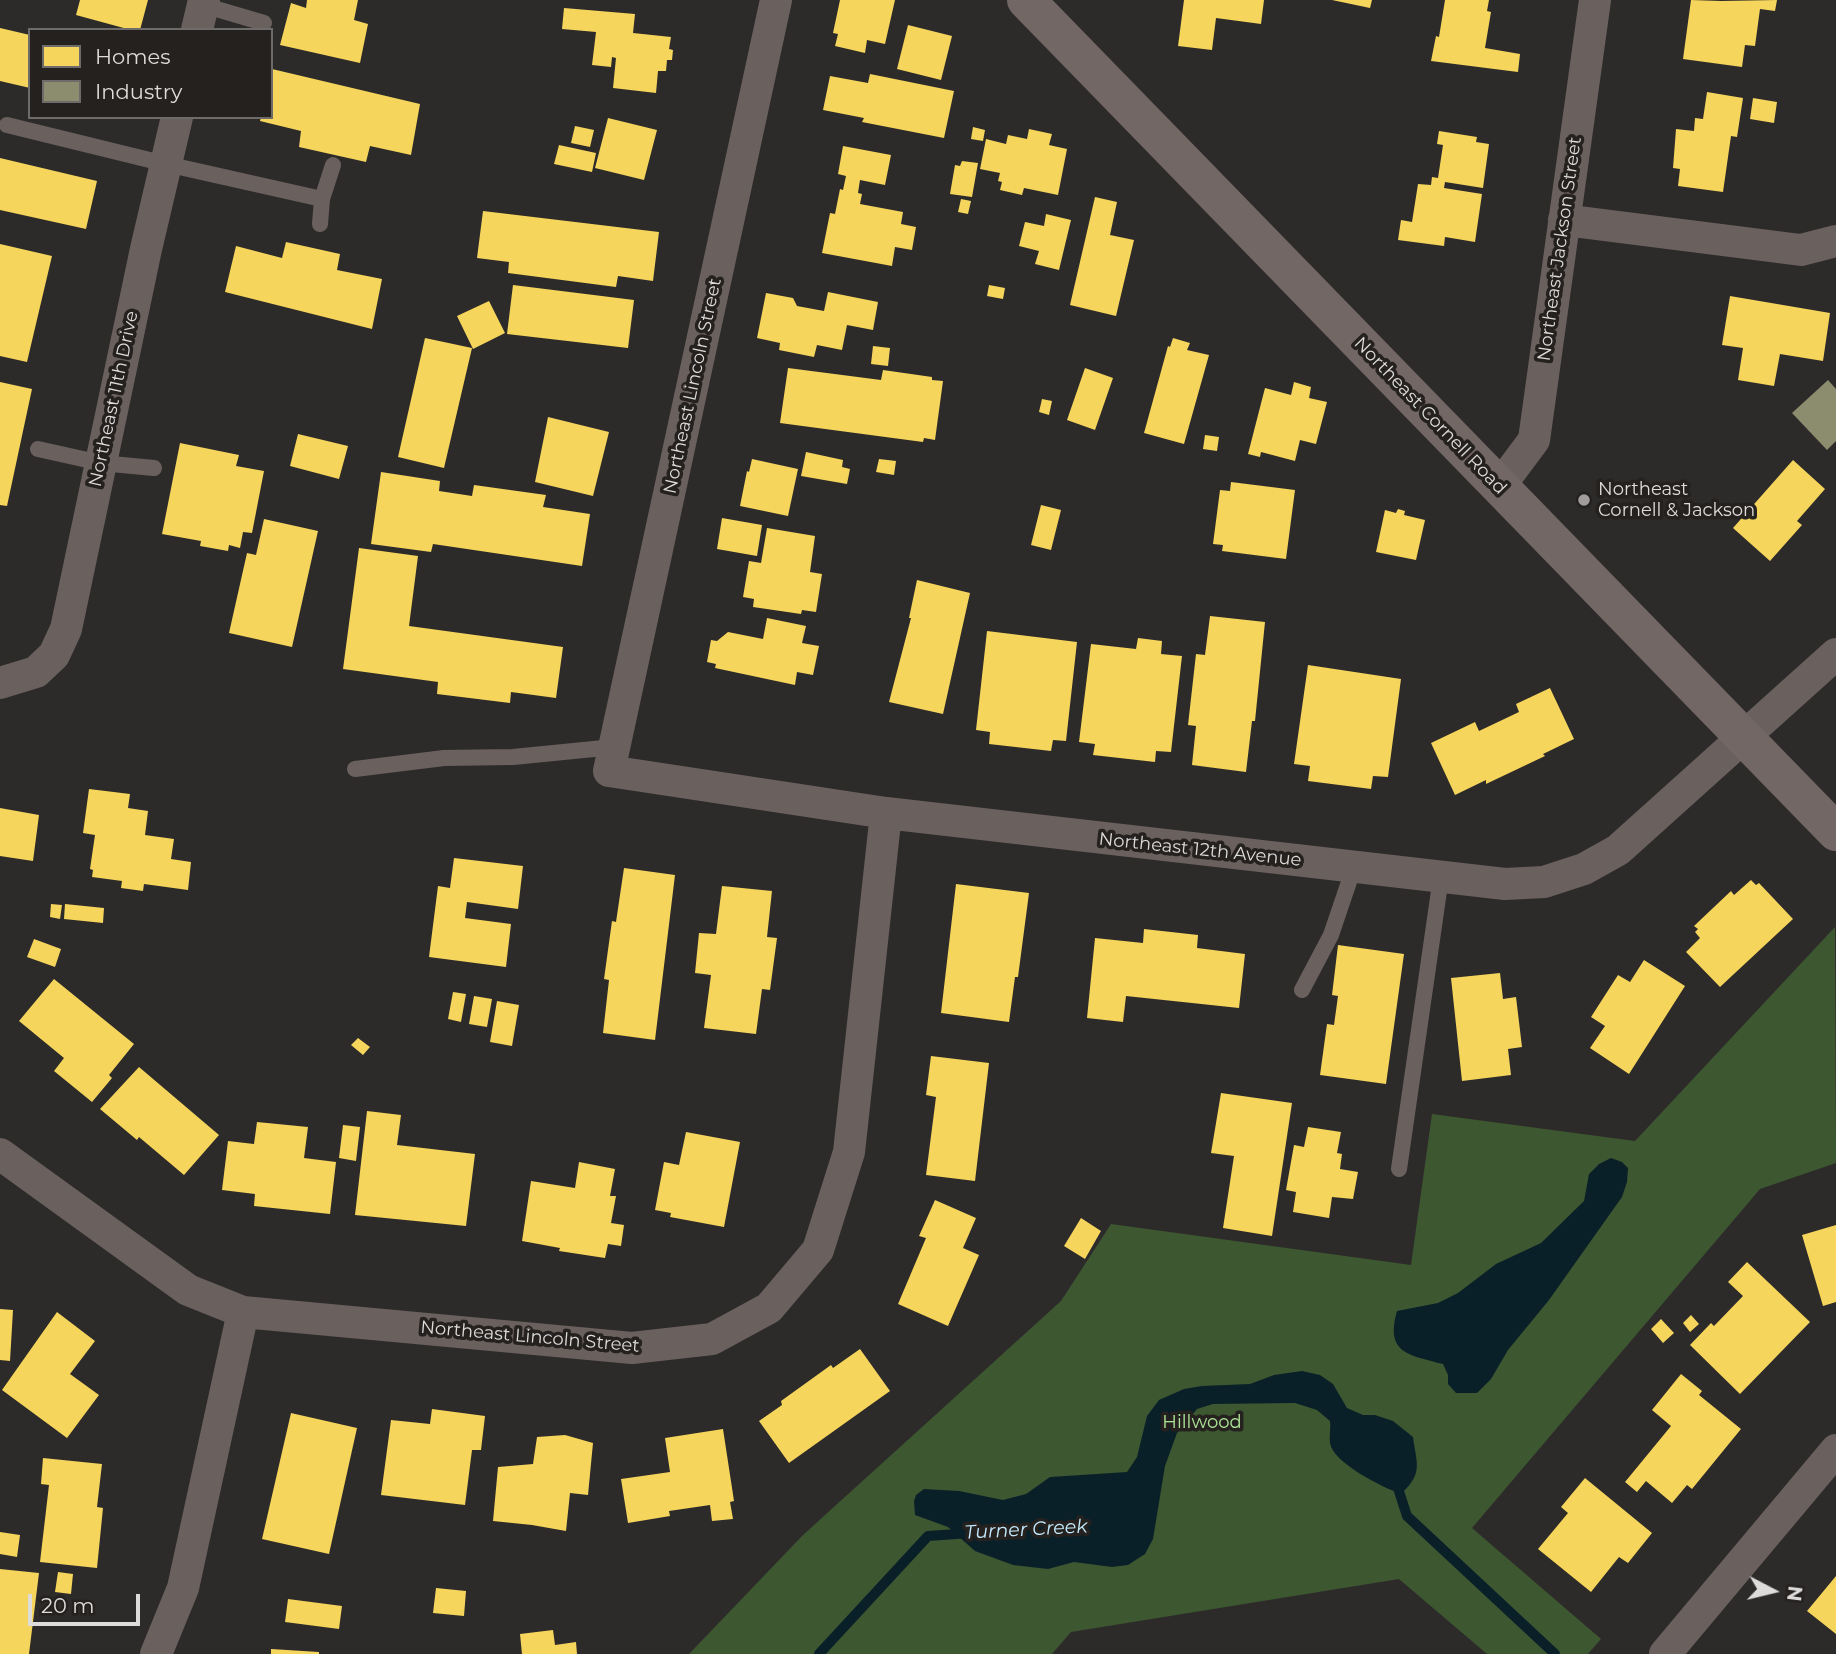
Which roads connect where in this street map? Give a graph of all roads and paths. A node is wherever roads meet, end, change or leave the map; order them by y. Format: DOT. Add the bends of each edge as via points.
graph roads {
  1 [pos="776,0"];
  2 [pos="1026,0"];
  3 [pos="1595,0"];
  4 [pos="201,12"];
  5 [pos="264,23"];
  6 [pos="177,119"];
  7 [pos="6,125"];
  8 [pos="166,164"];
  9 [pos="333,165"];
  10 [pos="321,200"];
  11 [pos="1564,220"];
  12 [pos="320,224"];
  13 [pos="1836,241"];
  14 [pos="38,449"];
  15 [pos="101,463"];
  16 [pos="154,468"];
  17 [pos="1499,487"];
  18 [pos="1836,654"];
  19 [pos="0,683"];
  20 [pos="1744,738"];
  21 [pos="612,759"];
  22 [pos="355,769"];
  23 [pos="887,813"];
  24 [pos="1836,832"];
  25 [pos="1354,867"];
  26 [pos="1441,877"];
  27 [pos="1301,990"];
  28 [pos="0,1154"];
  29 [pos="1399,1169"];
  30 [pos="243,1312"];
  31 [pos="1836,1450"];
  32 [pos="156,1654"];
  33 [pos="1665,1654"];
  1 -- 21 [label="street, Northeast Lincoln Street"];
  2 -- 17 [label="highway, Northeast Cornell Road"];
  3 -- 11 [label="street, Northeast Jackson Street"];
  4 -- 5 [label="lane"];
  6 -- 8 [label="street, Northeast 11th Drive"];
  7 -- 8 [label="lane"];
  8 -- 10 [label="lane"];
  8 -- 15 [label="street, Northeast 11th Drive"];
  9 -- 10 [label="lane"];
  10 -- 12 [label="lane"];
  11 -- 13 [label="street" via="1801,250"];
  11 -- 17 [label="street, Northeast Jackson Street" via="1534,440"];
  14 -- 15 [label="lane"];
  15 -- 16 [label="lane"];
  15 -- 19 [label="street, Northeast 11th Drive" via="66,629 54,655 36,672"];
  17 -- 20 [label="highway, Northeast Cornell Road"];
  18 -- 20 [label="street, Northeast 12th Avenue"];
  20 -- 24 [label="highway, Northeast Cornell Road"];
  20 -- 26 [label="street, Northeast 12th Avenue" via="1618,850 1584,869 1544,882 1505,884"];
  21 -- 22 [label="lane" via="444,758"];
  21 -- 23 [label="street, Northeast 12th Avenue"];
  23 -- 25 [label="street, Northeast 12th Avenue"];
  23 -- 30 [label="street, Northeast Lincoln Street" via="849,1152 818,1250 769,1308 712,1339 632,1348"];
  25 -- 26 [label="street, Northeast 12th Avenue"];
  25 -- 27 [label="lane" via="1331,935"];
  26 -- 29 [label="lane"];
  28 -- 30 [label="street, Northeast Lincoln Street" via="188,1290"];
  30 -- 32 [label="street" via="183,1588"];
  31 -- 33 [label="street"];
}
